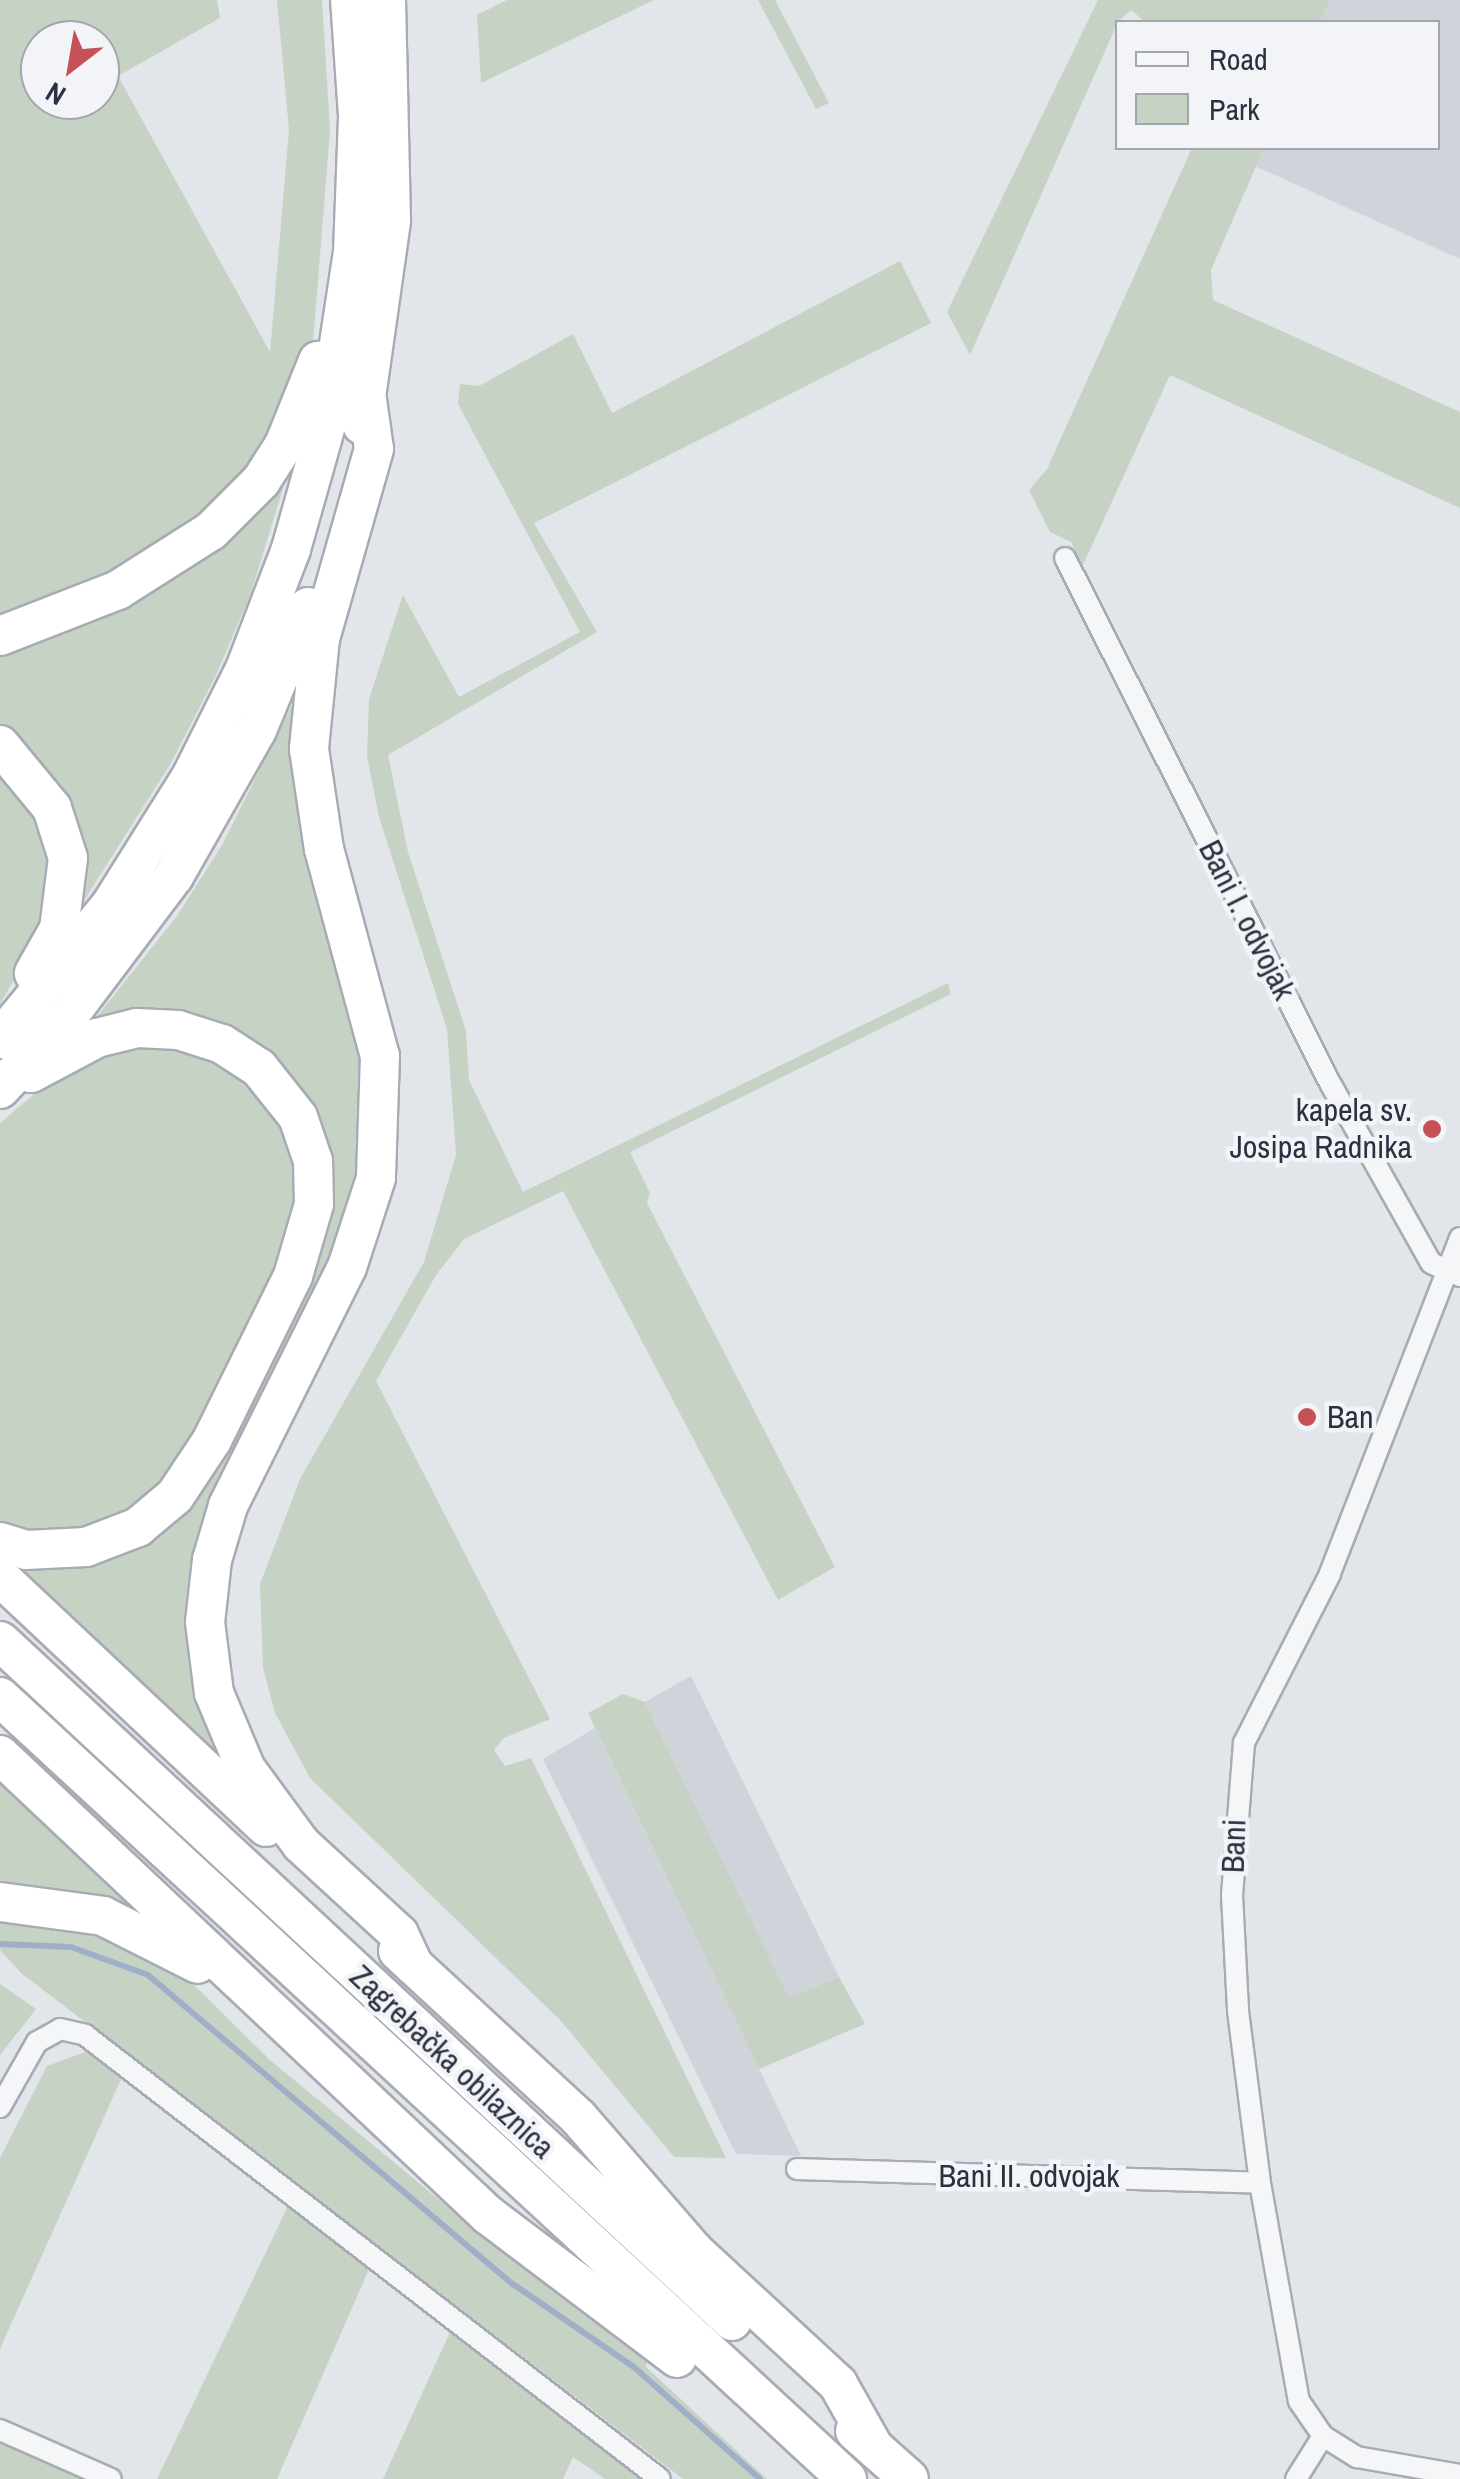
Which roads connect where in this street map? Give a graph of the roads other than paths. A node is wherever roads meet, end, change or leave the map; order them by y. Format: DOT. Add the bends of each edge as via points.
graph roads {
  1 [pos="350,0"];
  2 [pos="386,0"];
  3 [pos="358,174"];
  4 [pos="367,400"];
  5 [pos="1064,558"];
  6 [pos="0,636"];
  7 [pos="0,745"];
  8 [pos="0,1014"];
  9 [pos="0,1039"];
  10 [pos="0,1092"];
  11 [pos="1460,1238"];
  12 [pos="1452,1273"];
  13 [pos="0,1542"];
  14 [pos="0,1577"];
  15 [pos="0,1640"];
  16 [pos="0,1697"];
  17 [pos="0,1756"];
  18 [pos="0,1902"];
  19 [pos="414,1966"];
  20 [pos="300,2040"];
  21 [pos="0,2107"];
  22 [pos="797,2169"];
  23 [pos="1260,2183"];
  24 [pos="0,2430"];
  25 [pos="1323,2436"];
  26 [pos="874,2448"];
  27 [pos="1460,2475"];
  28 [pos="111,2479"];
  29 [pos="660,2479"];
  30 [pos="818,2479"];
  31 [pos="846,2479"];
  32 [pos="909,2479"];
  33 [pos="1296,2479"];
  1 -- 3 [label="highway"];
  2 -- 4 [label="highway" via="391,220"];
  3 -- 6 [label="highway" via="341,211 312,384 260,481 211,531 154,572"];
  3 -- 9 [label="highway" via="346,316 326,422 268,616 224,717 110,906"];
  4 -- 10 [label="highway" via="324,564 281,679 240,762 146,918"];
  4 -- 19 [label="highway" via="374,449 320,638 310,749 324,850 380,1056 376,1178 347,1268 228,1506 212,1560 206,1622 214,1693 246,1769 301,1844 399,1934"];
  5 -- 12 [label="street, Bani I. odvojak" via="1330,1083 1431,1263"];
  7 -- 8 [label="highway" via="52,808 68,858 59,929"];
  10 -- 13 [label="highway" via="64,1052 114,1032 158,1028 200,1036 242,1054 286,1098 308,1141 315,1183 299,1264 212,1440 175,1496 138,1527 86,1547 26,1550"];
  11 -- 12 [label="street, Bani"];
  12 -- 23 [label="street, Bani" via="1330,1574 1244,1743 1232,1895 1238,2012"];
  14 -- 19 [label="highway"];
  15 -- 26 [label="highway, Zagrebačka obilaznica"];
  16 -- 31 [label="highway, Zagrebačka obilaznica"];
  17 -- 20 [label="highway"];
  18 -- 20 [label="highway" via="66,1906 137,1930 198,1964"];
  19 -- 26 [label="highway" via="578,2116 694,2251 838,2384"];
  20 -- 30 [label="highway" via="533,2253 639,2326"];
  21 -- 29 [label="street" via="37,2042 60,2030 85,2035"];
  22 -- 23 [label="street, Bani II. odvojak"];
  23 -- 25 [label="street, Bani" via="1299,2400"];
  24 -- 28 [label="street"];
  25 -- 27 [label="street" via="1382,2465"];
  25 -- 33 [label="street"];
  26 -- 32 [label="highway, Zagrebačka obilaznica"];
}
